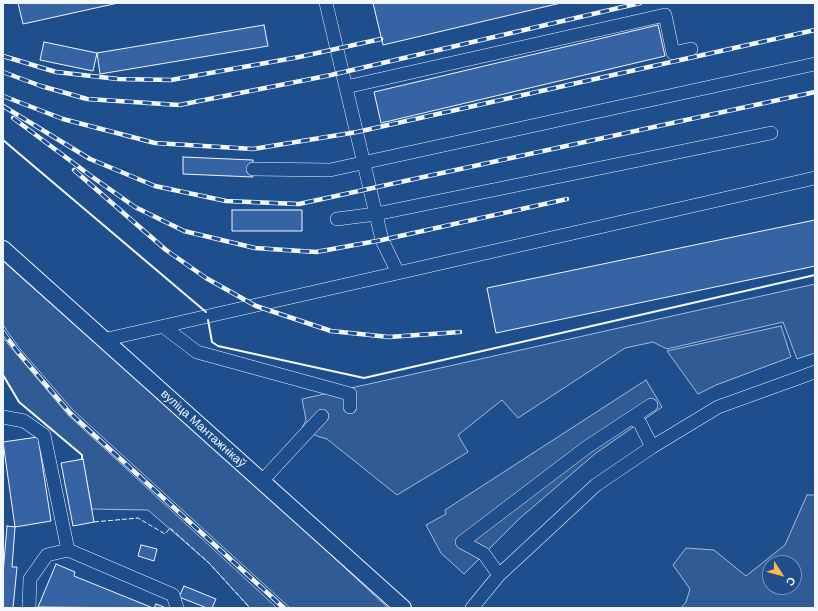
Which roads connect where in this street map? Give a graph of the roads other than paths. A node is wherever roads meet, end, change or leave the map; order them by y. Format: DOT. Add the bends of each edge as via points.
graph roads {
  1 [pos="326,3"];
  2 [pos="690,48"];
  3 [pos="815,64"];
  4 [pos="346,87"];
  5 [pos="771,133"];
  6 [pos="363,164"];
  7 [pos="253,169"];
  8 [pos="815,178"];
  9 [pos="376,214"];
  10 [pos="337,219"];
  11 [pos="3,249"];
  12 [pos="398,273"];
  13 [pos="164,327"];
  14 [pos="103,340"];
  15 [pos="815,372"];
  16 [pos="651,405"];
  17 [pos="350,407"];
  18 [pos="322,416"];
  19 [pos="3,417"];
  20 [pos="631,418"];
  21 [pos="652,447"];
  22 [pos="262,481"];
  23 [pos="68,550"];
  24 [pos="499,575"];
  25 [pos="29,608"];
  26 [pos="177,608"];
  27 [pos="403,608"];
  28 [pos="472,608"];
  1 -- 4 [label="street"];
  2 -- 4 [label="street" via="674,53 665,15"];
  3 -- 6 [label="street"];
  4 -- 6 [label="street"];
  5 -- 9 [label="street"];
  6 -- 7 [label="street" via="330,170"];
  6 -- 9 [label="street"];
  8 -- 12 [label="street"];
  9 -- 10 [label="street"];
  9 -- 12 [label="street" via="382,240"];
  11 -- 14 [label="main road, вуліца Мантажнікаў"];
  12 -- 13 [label="street"];
  13 -- 14 [label="street"];
  13 -- 17 [label="street" via="198,352 350,394"];
  14 -- 22 [label="main road, вуліца Мантажнікаў"];
  15 -- 21 [label="street" via="718,407"];
  16 -- 20 [label="street"];
  18 -- 22 [label="street"];
  19 -- 23 [label="street" via="24,420 44,435"];
  20 -- 21 [label="street" via="640,423"];
  20 -- 24 [label="street" via="581,452 462,542 484,554"];
  21 -- 24 [label="street" via="596,485"];
  22 -- 27 [label="main road, вуліца Мантажнікаў"];
  23 -- 25 [label="street" via="47,555 30,579"];
  23 -- 26 [label="street" via="173,595"];
  24 -- 28 [label="street"];
}
